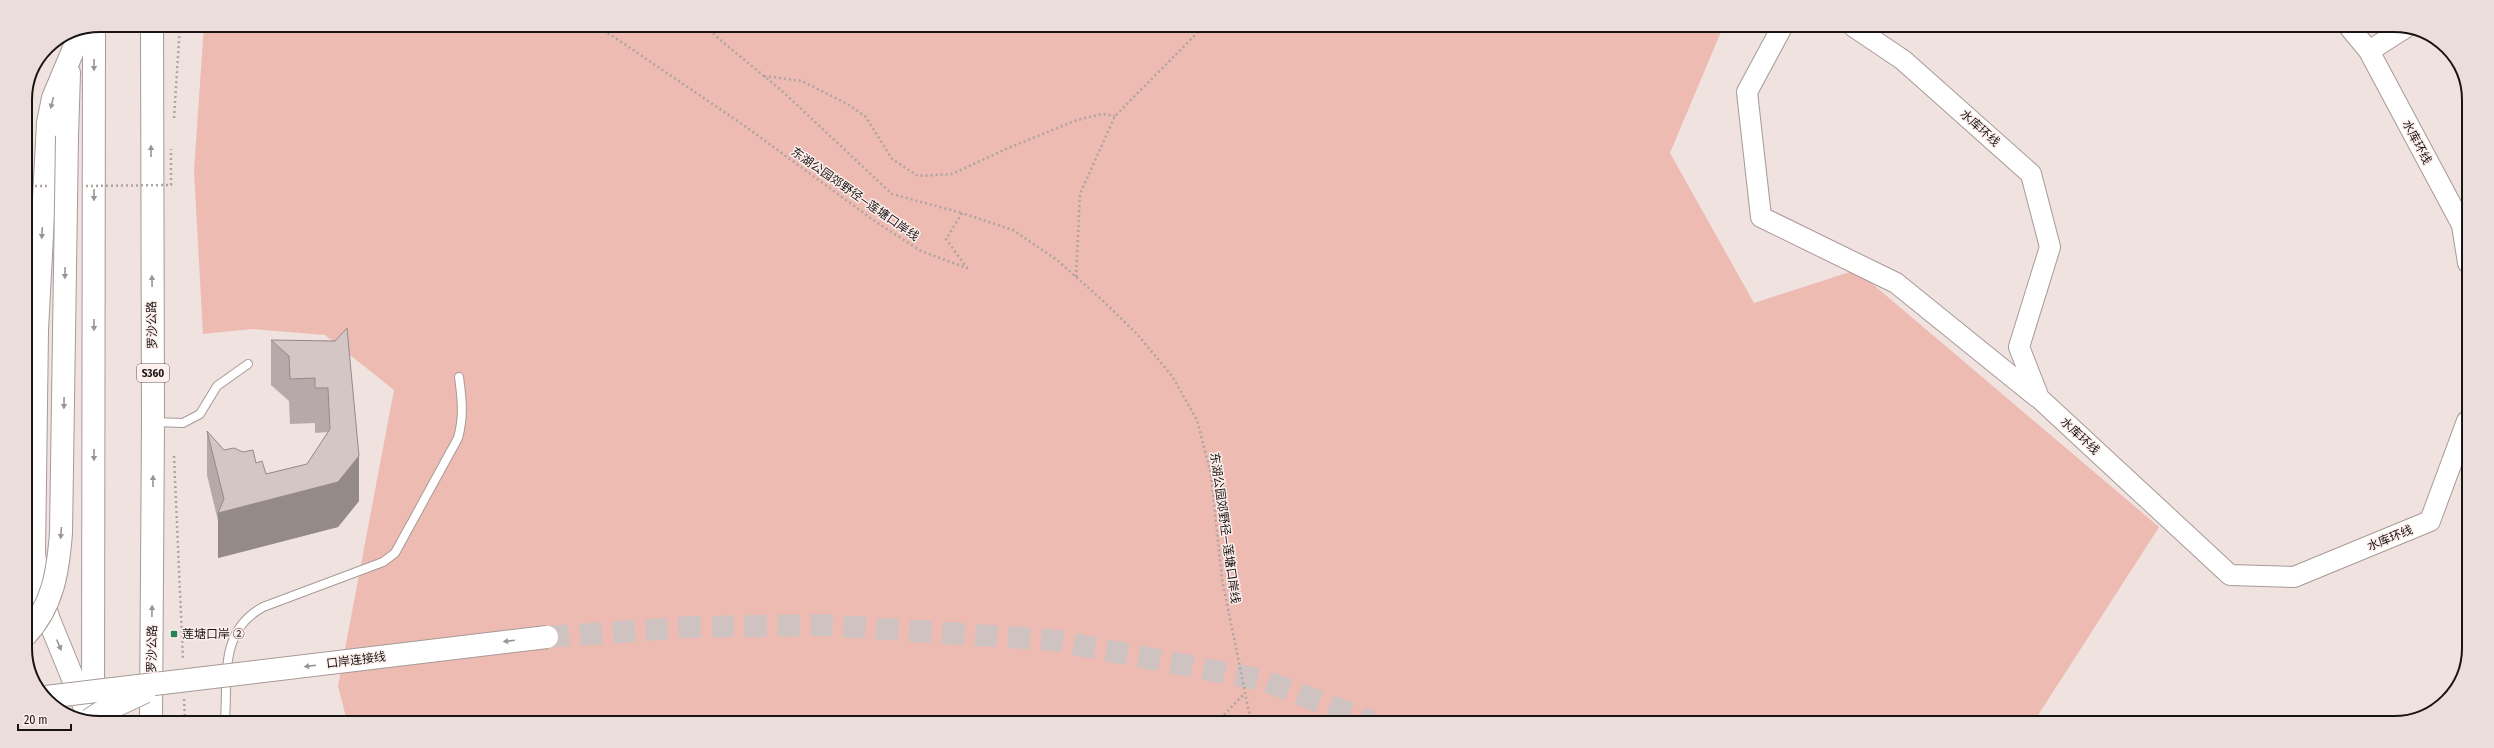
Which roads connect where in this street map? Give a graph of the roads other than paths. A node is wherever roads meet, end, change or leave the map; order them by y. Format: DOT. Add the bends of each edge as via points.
graph roads {
  1 [pos="94,32"];
  2 [pos="152,32"];
  3 [pos="1779,32"];
  4 [pos="1861,32"];
  5 [pos="2353,32"];
  6 [pos="2398,32"];
  7 [pos="79,35"];
  8 [pos="2369,51"];
  9 [pos="69,58"];
  10 [pos="2462,225"];
  11 [pos="248,364"];
  12 [pos="458,377"];
  13 [pos="2039,398"];
  14 [pos="153,422"];
  15 [pos="2462,435"];
  16 [pos="34,554"];
  17 [pos="32,562"];
  18 [pos="32,628"];
  19 [pos="547,637"];
  20 [pos="165,684"];
  21 [pos="52,696"];
  22 [pos="87,714"];
  23 [pos="93,715"];
  24 [pos="96,716"];
  25 [pos="151,716"];
  26 [pos="225,716"];
  1 -- 23 [label="highway, one-way"];
  14 -- 2 [label="highway, 罗沙公路 / S360, one-way"];
  3 -- 13 [label="street" via="1747,92 1761,217 1896,282"];
  4 -- 13 [label="street, 水库环线" via="1903,60 2031,174 2050,247 2019,347"];
  5 -- 8 [label="street, 水库环线"];
  6 -- 8 [label="street"];
  7 -- 9 [label="highway"];
  8 -- 10 [label="street, 水库环线"];
  9 -- 16 [label="highway, one-way" via="53,98 48,123 37,330"];
  9 -- 18 [label="highway, one-way, bridge" via="61,533 58,569 52,592 42,616"];
  11 -- 14 [label="lane" via="217,386 200,414 182,423"];
  12 -- 26 [label="lane" via="462,423 458,438 395,553 383,562 248,615 230,644"];
  13 -- 15 [label="street, 水库环线" via="2230,575 2294,577 2430,521"];
  25 -- 14 [label="highway, 罗沙公路 / S360, one-way"];
  16 -- 17 [label="street"];
  16 -- 22 [label="highway, one-way" via="39,587 49,620"];
  19 -- 20 [label="highway, 口岸连接线, one-way, bridge"];
  20 -- 21 [label="highway, 口岸连接线, bridge"];
  20 -- 24 [label="highway, bridge"];
}
